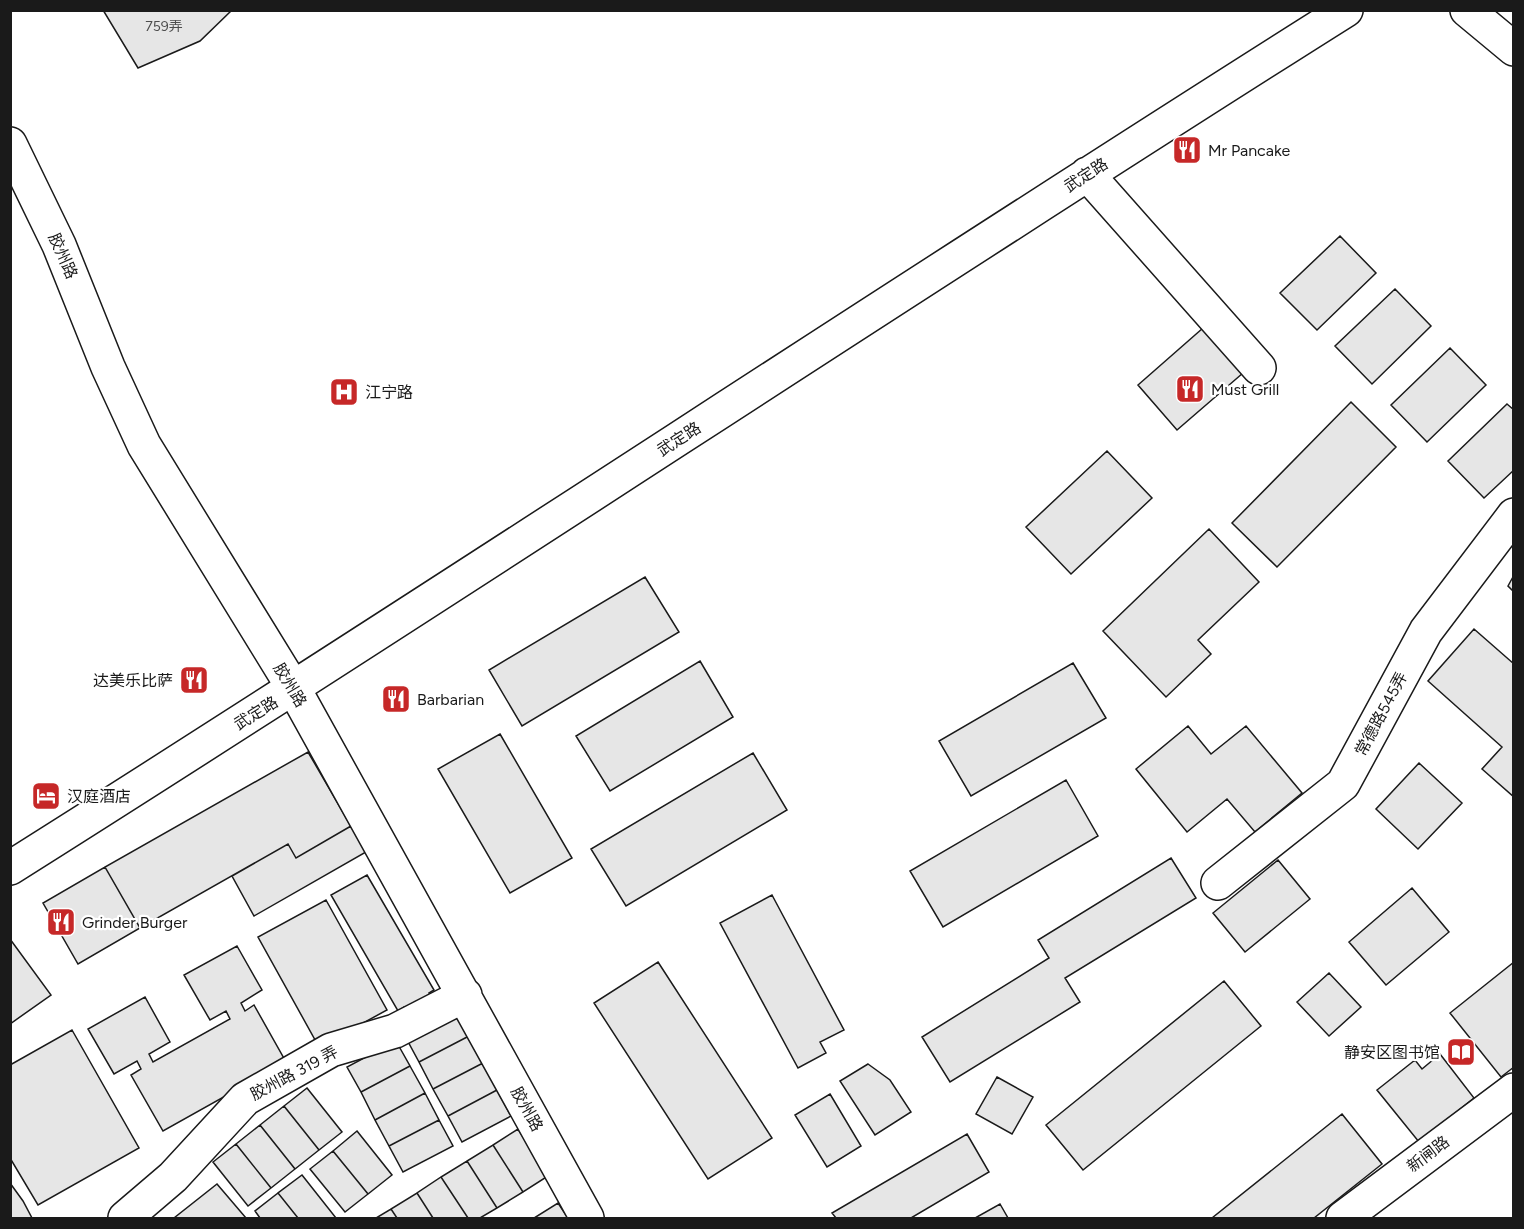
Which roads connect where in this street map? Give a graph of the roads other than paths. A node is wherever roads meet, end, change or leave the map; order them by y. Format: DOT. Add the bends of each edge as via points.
graph roads {
  1 [pos="1346,10"];
  2 [pos="1467,10"];
  3 [pos="1514,50"];
  4 [pos="10,144"];
  5 [pos="1087,174"];
  6 [pos="1259,368"];
  7 [pos="1514,515"];
  8 [pos="294,689"];
  9 [pos="10,868"];
  10 [pos="1218,883"];
  11 [pos="465,996"];
  12 [pos="1514,1090"];
  13 [pos="125,1218"];
  14 [pos="587,1218"];
  15 [pos="1343,1218"];
  1 -- 5 [label="street, 武定路"];
  2 -- 3 [label="street"];
  4 -- 8 [label="street, 胶州路" via="54,235 144,444"];
  5 -- 6 [label="street"];
  5 -- 8 [label="street, 武定路"];
  7 -- 10 [label="street, 常德路545弄" via="1426,631 1343,784"];
  8 -- 9 [label="street, 武定路"];
  8 -- 11 [label="street, 胶州路"];
  11 -- 13 [label="street, 胶州路 319 弄" via="395,1031 331,1050 245,1099 173,1177"];
  11 -- 14 [label="street, 胶州路"];
  12 -- 15 [label="street, 新闸路"];
}
